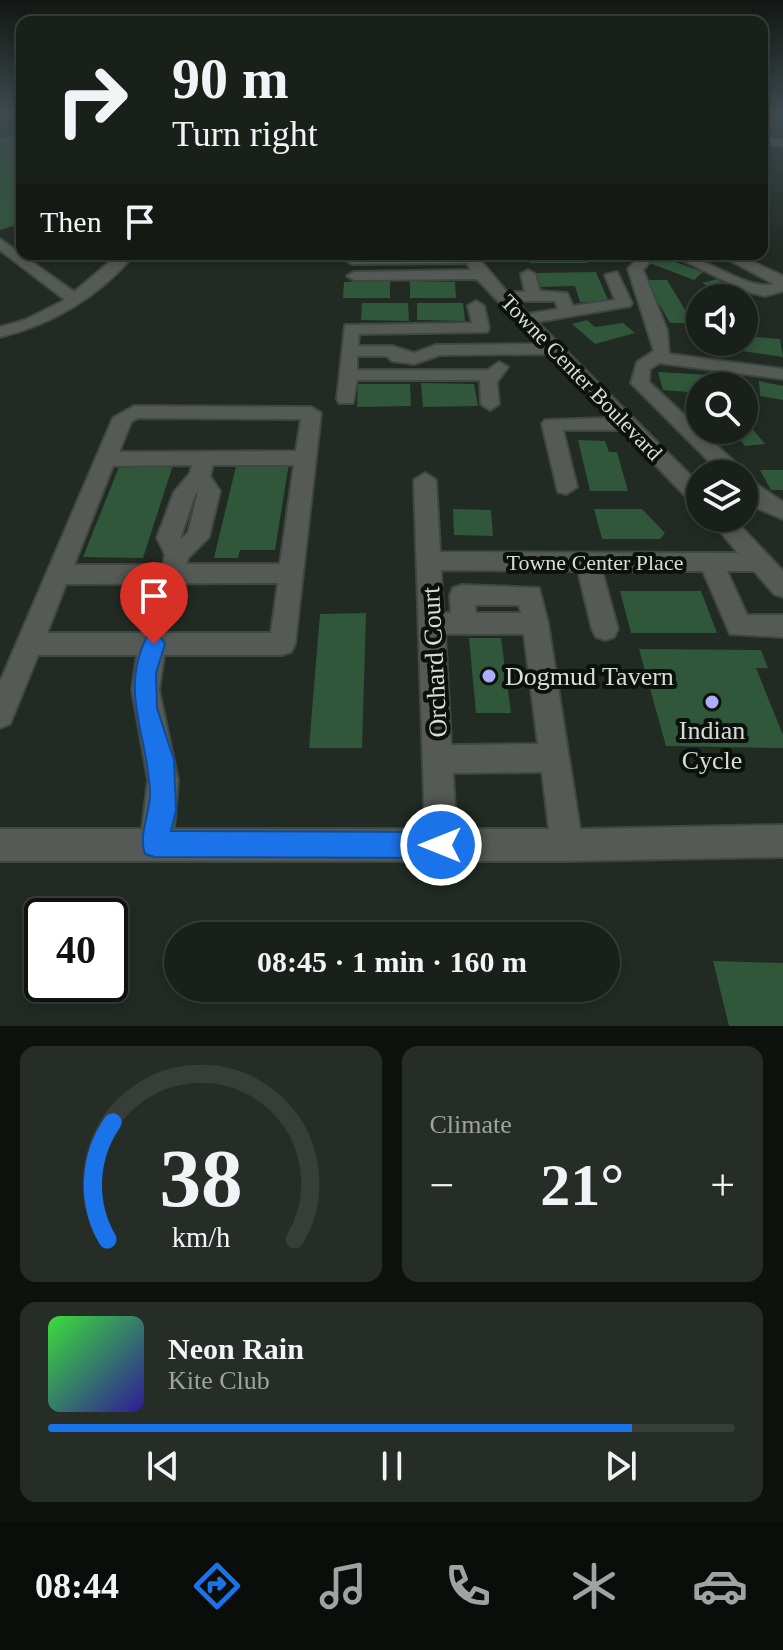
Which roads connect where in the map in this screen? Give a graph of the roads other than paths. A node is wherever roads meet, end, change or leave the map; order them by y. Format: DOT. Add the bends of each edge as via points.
graph roads {
  1 [pos="0,243"];
  2 [pos="16,255"];
  3 [pos="22,260"];
  4 [pos="121,260"];
  5 [pos="643,260"];
  6 [pos="690,260"];
  7 [pos="737,260"];
  8 [pos="472,266"];
  9 [pos="353,268"];
  10 [pos="402,268"];
  11 [pos="528,274"];
  12 [pos="612,275"];
  13 [pos="783,284"];
  14 [pos="402,294"];
  15 [pos="534,296"];
  16 [pos="504,297"];
  17 [pos="76,301"];
  18 [pos="568,314"];
  19 [pos="525,319"];
  20 [pos="481,328"];
  21 [pos="0,332"];
  22 [pos="510,349"];
  23 [pos="554,349"];
  24 [pos="349,351"];
  25 [pos="658,358"];
  26 [pos="783,374"];
  27 [pos="348,375"];
  28 [pos="494,375"];
  29 [pos="346,399"];
  30 [pos="490,404"];
  31 [pos="627,424"];
  32 [pos="306,458"];
  33 [pos="105,459"];
  34 [pos="720,460"];
  35 [pos="202,467"];
  36 [pos="425,480"];
  37 [pos="686,484"];
  38 [pos="566,487"];
  39 [pos="758,497"];
  40 [pos="783,511"];
  41 [pos="733,532"];
  42 [pos="428,561"];
  43 [pos="711,562"];
  44 [pos="762,562"];
  45 [pos="588,563"];
  46 [pos="175,564"];
  47 [pos="291,573"];
  48 [pos="56,575"];
  49 [pos="783,587"];
  50 [pos="431,624"];
  51 [pos="783,626"];
  52 [pos="605,629"];
  53 [pos="28,644"];
  54 [pos="154,644"];
  55 [pos="0,715"];
  56 [pos="553,758"];
  57 [pos="439,759"];
  58 [pos="783,841"];
  59 [pos="155,844"];
  60 [pos="0,845"];
  61 [pos="441,845"];
  62 [pos="567,845"];
  1 -- 2 [label="street"];
  3 -- 17 [label="street"];
  4 -- 17 [label="street"];
  5 -- 25 [label="street" via="635,269 661,328 663,351"];
  6 -- 13 [label="street" via="753,289"];
  7 -- 13 [label="street"];
  8 -- 10 [label="street"];
  8 -- 16 [label="street, Towne Center Boulevard"];
  8 -- 20 [label="street"];
  9 -- 10 [label="street"];
  10 -- 14 [label="street"];
  11 -- 15 [label="street"];
  12 -- 18 [label="street" via="624,303"];
  15 -- 16 [label="street"];
  15 -- 18 [label="street" via="561,296"];
  16 -- 19 [label="street, Towne Center Boulevard"];
  17 -- 21 [label="street"];
  18 -- 19 [label="street"];
  19 -- 23 [label="street, Towne Center Boulevard"];
  20 -- 22 [label="street"];
  20 -- 24 [label="street" via="351,320"];
  22 -- 23 [label="street"];
  22 -- 24 [label="street" via="436,350 415,342 392,351"];
  22 -- 28 [label="street"];
  23 -- 31 [label="street, Towne Center Boulevard"];
  24 -- 27 [label="street"];
  25 -- 26 [label="street"];
  25 -- 34 [label="street" via="644,363 640,383"];
  27 -- 28 [label="street"];
  27 -- 29 [label="street"];
  28 -- 30 [label="street" via="488,382"];
  31 -- 37 [label="street, Towne Center Boulevard"];
  31 -- 38 [label="street" via="552,424"];
  32 -- 33 [label="street" via="312,417 306,411 146,412 123,418"];
  32 -- 35 [label="street"];
  32 -- 47 [label="street"];
  33 -- 35 [label="street"];
  33 -- 48 [label="street"];
  35 -- 46 [label="street" via="209,491 198,537"];
  36 -- 42 [label="street, Orchard Court"];
  39 -- 40 [label="street"];
  41 -- 44 [label="street"];
  42 -- 45 [label="street, Towne Center Place"];
  42 -- 50 [label="street, Orchard Court"];
  43 -- 44 [label="street, Towne Center Place"];
  43 -- 45 [label="street, Towne Center Place"];
  43 -- 51 [label="street" via="739,626"];
  44 -- 49 [label="street"];
  45 -- 52 [label="street"];
  46 -- 47 [label="street"];
  46 -- 48 [label="street"];
  47 -- 54 [label="street" via="282,644"];
  48 -- 53 [label="street"];
  50 -- 56 [label="street" via="535,623"];
  50 -- 57 [label="street, Orchard Court"];
  53 -- 54 [label="street"];
  53 -- 55 [label="street"];
  54 -- 59 [label="street" via="145,673 145,708 162,760 163,810"];
  56 -- 57 [label="street"];
  56 -- 62 [label="street"];
  57 -- 61 [label="street, Orchard Court"];
  58 -- 62 [label="street"];
  59 -- 60 [label="street"];
  59 -- 61 [label="street"];
  61 -- 62 [label="street"];
}
